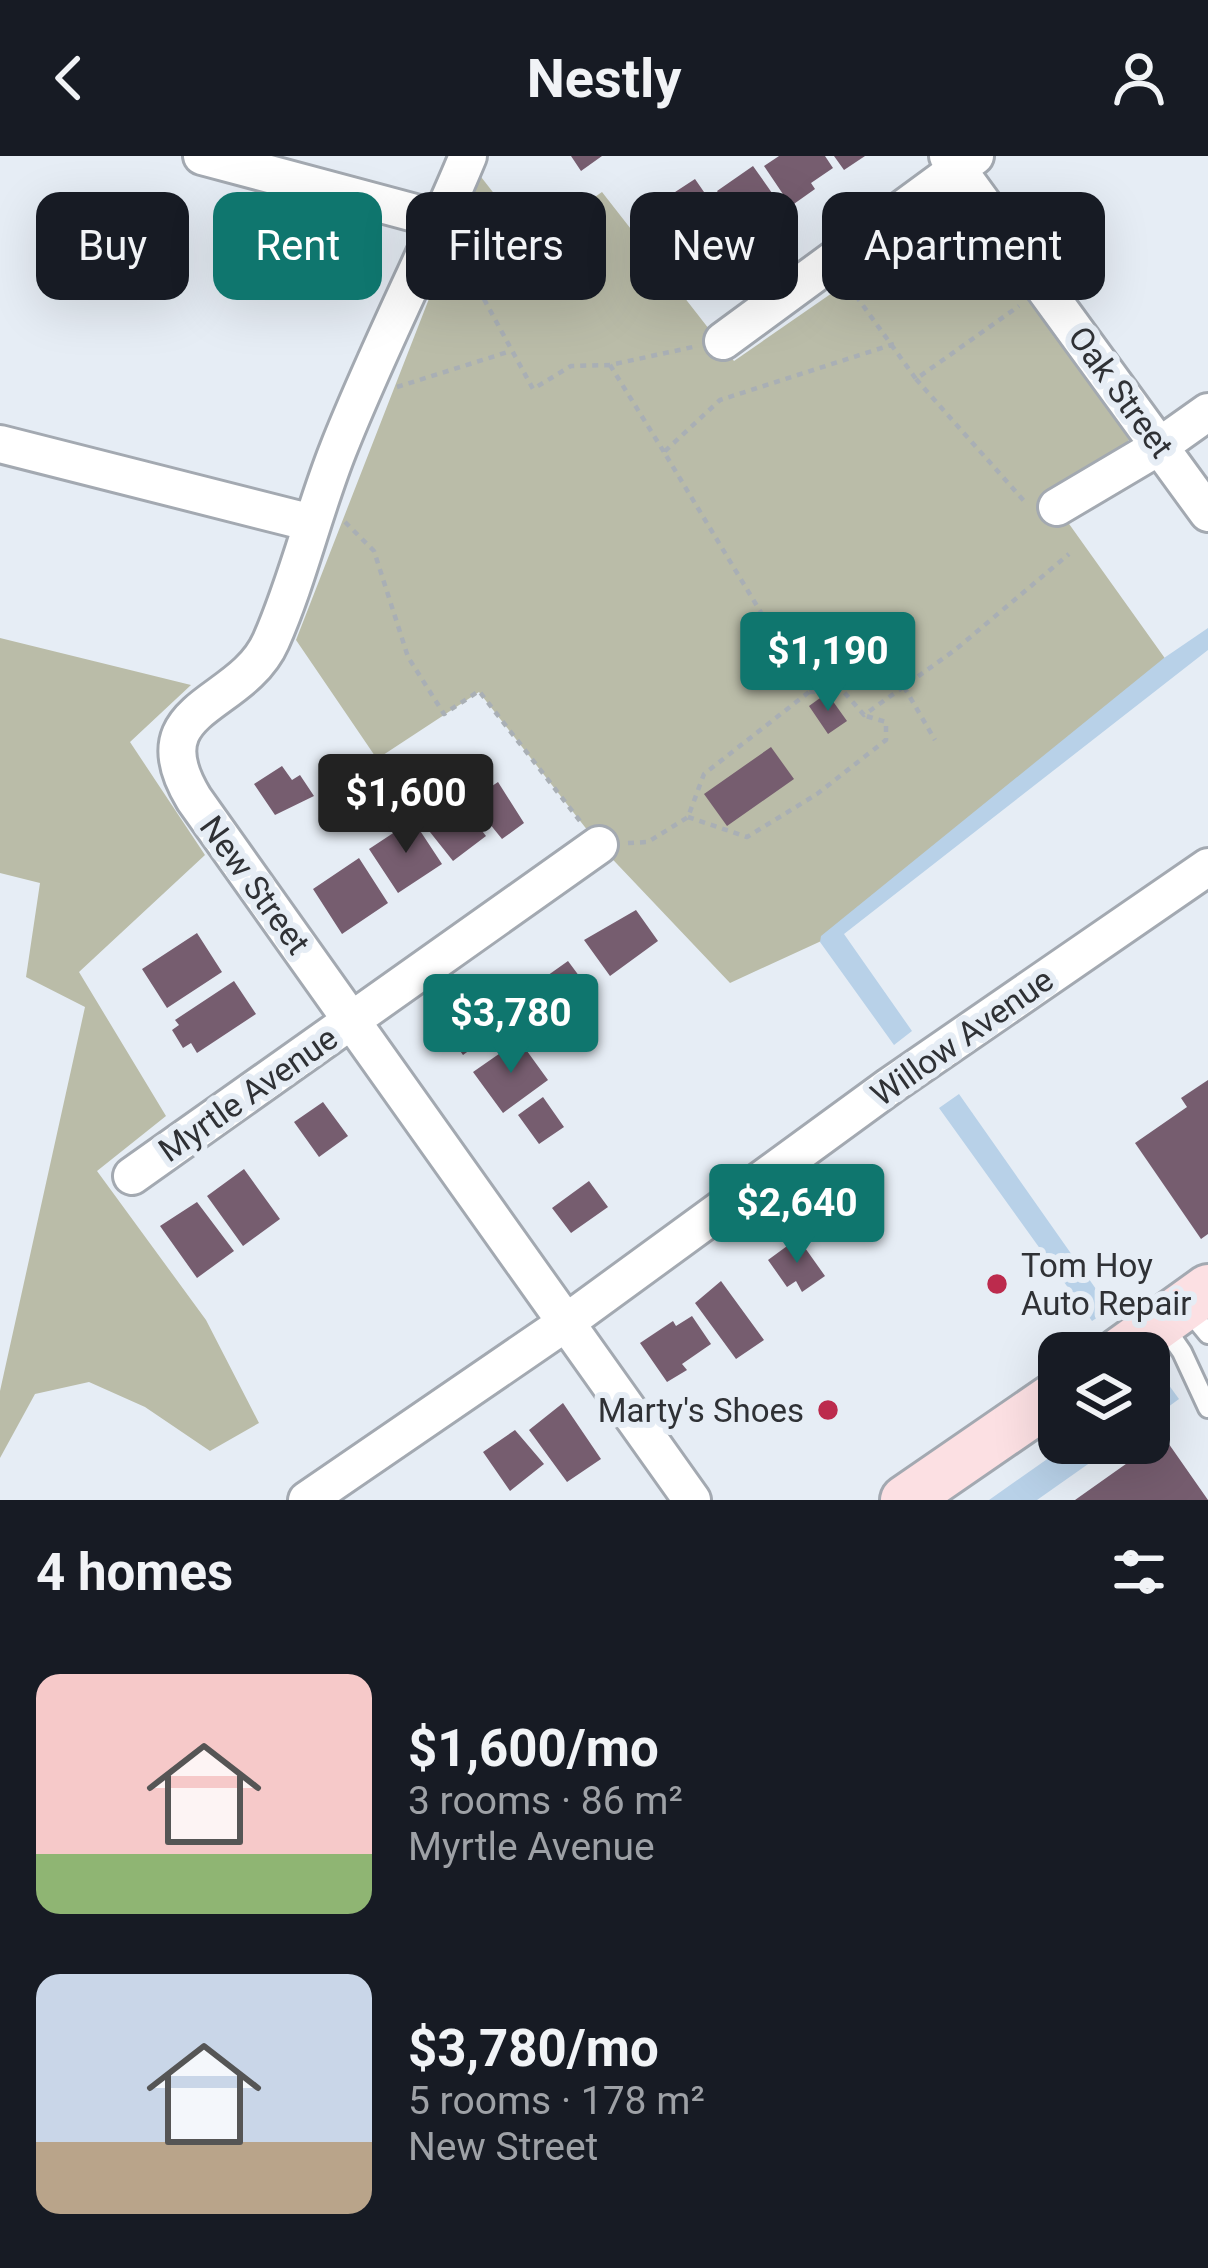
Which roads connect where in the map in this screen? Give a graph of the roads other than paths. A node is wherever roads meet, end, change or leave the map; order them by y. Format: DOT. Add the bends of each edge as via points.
graph roads {
  1 [pos="202,156"];
  2 [pos="468,156"];
  3 [pos="960,160"];
  4 [pos="453,192"];
  5 [pos="406,211"];
  6 [pos="406,299"];
  7 [pos="722,341"];
  8 [pos="1208,412"];
  9 [pos="0,444"];
  10 [pos="1160,446"];
  11 [pos="1057,507"];
  12 [pos="1208,513"];
  13 [pos="328,522"];
  14 [pos="599,845"];
  15 [pos="1208,867"];
  16 [pos="352,1020"];
  17 [pos="132,1176"];
  18 [pos="1191,1313"];
  19 [pos="563,1324"];
  20 [pos="1157,1332"];
  21 [pos="1038,1408"];
  22 [pos="1208,1408"];
  23 [pos="307,1500"];
  24 [pos="692,1500"];
  25 [pos="905,1500"];
  1 -- 5 [label="street"];
  2 -- 4 [label="street"];
  3 -- 7 [label="street"];
  3 -- 10 [label="street, Oak Street"];
  6 -- 13 [label="street" via="339,448"];
  8 -- 10 [label="street"];
  9 -- 13 [label="street"];
  10 -- 11 [label="street"];
  10 -- 12 [label="street, Oak Street"];
  13 -- 16 [label="street, New Street" via="270,643 243,678 184,727 175,758 194,799"];
  14 -- 16 [label="street, Myrtle Avenue"];
  15 -- 19 [label="street, Willow Avenue"];
  16 -- 17 [label="street, Myrtle Avenue"];
  16 -- 19 [label="street, New Street"];
  18 -- 20 [label="main road"];
  18 -- 22 [label="lane" via="1182,1352"];
  19 -- 23 [label="street, Willow Avenue"];
  19 -- 24 [label="street, New Street"];
  21 -- 25 [label="main road"];
}
